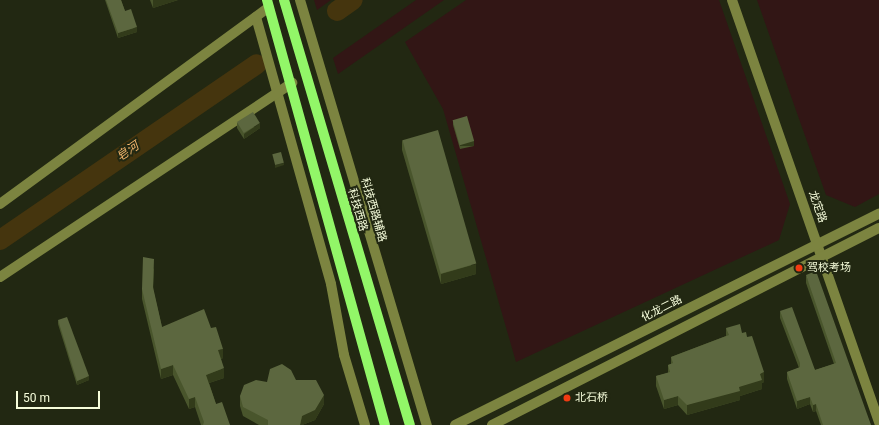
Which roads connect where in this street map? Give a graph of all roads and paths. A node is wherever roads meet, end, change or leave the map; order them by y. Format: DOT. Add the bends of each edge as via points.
graph roads {
  1 [pos="284,0"];
  2 [pos="300,0"];
  3 [pos="732,0"];
  4 [pos="268,4"];
  5 [pos="256,17"];
  6 [pos="292,83"];
  7 [pos="277,93"];
  8 [pos="0,204"];
  9 [pos="879,214"];
  10 [pos="879,228"];
  11 [pos="818,245"];
  12 [pos="822,257"];
  13 [pos="0,277"];
  14 [pos="879,422"];
  15 [pos="365,425"];
  16 [pos="385,425"];
  17 [pos="410,425"];
  18 [pos="427,425"];
  19 [pos="455,425"];
  20 [pos="492,425"];
  1 -- 17 [label="main road, 科技西路"];
  2 -- 18 [label="street, 科技西路辅路"];
  3 -- 11 [label="street, 龙定路"];
  4 -- 5 [label="street"];
  4 -- 6 [label="main road"];
  5 -- 7 [label="street"];
  5 -- 8 [label="street"];
  6 -- 7 [label="street"];
  6 -- 16 [label="main road"];
  7 -- 13 [label="street"];
  7 -- 15 [label="street" via="331,284 344,355"];
  9 -- 11 [label="street, 化龙二路"];
  10 -- 12 [label="street"];
  11 -- 12 [label="street, 龙定路"];
  11 -- 19 [label="street, 化龙二路"];
  12 -- 14 [label="street, 龙定路"];
  12 -- 20 [label="street"];
}
